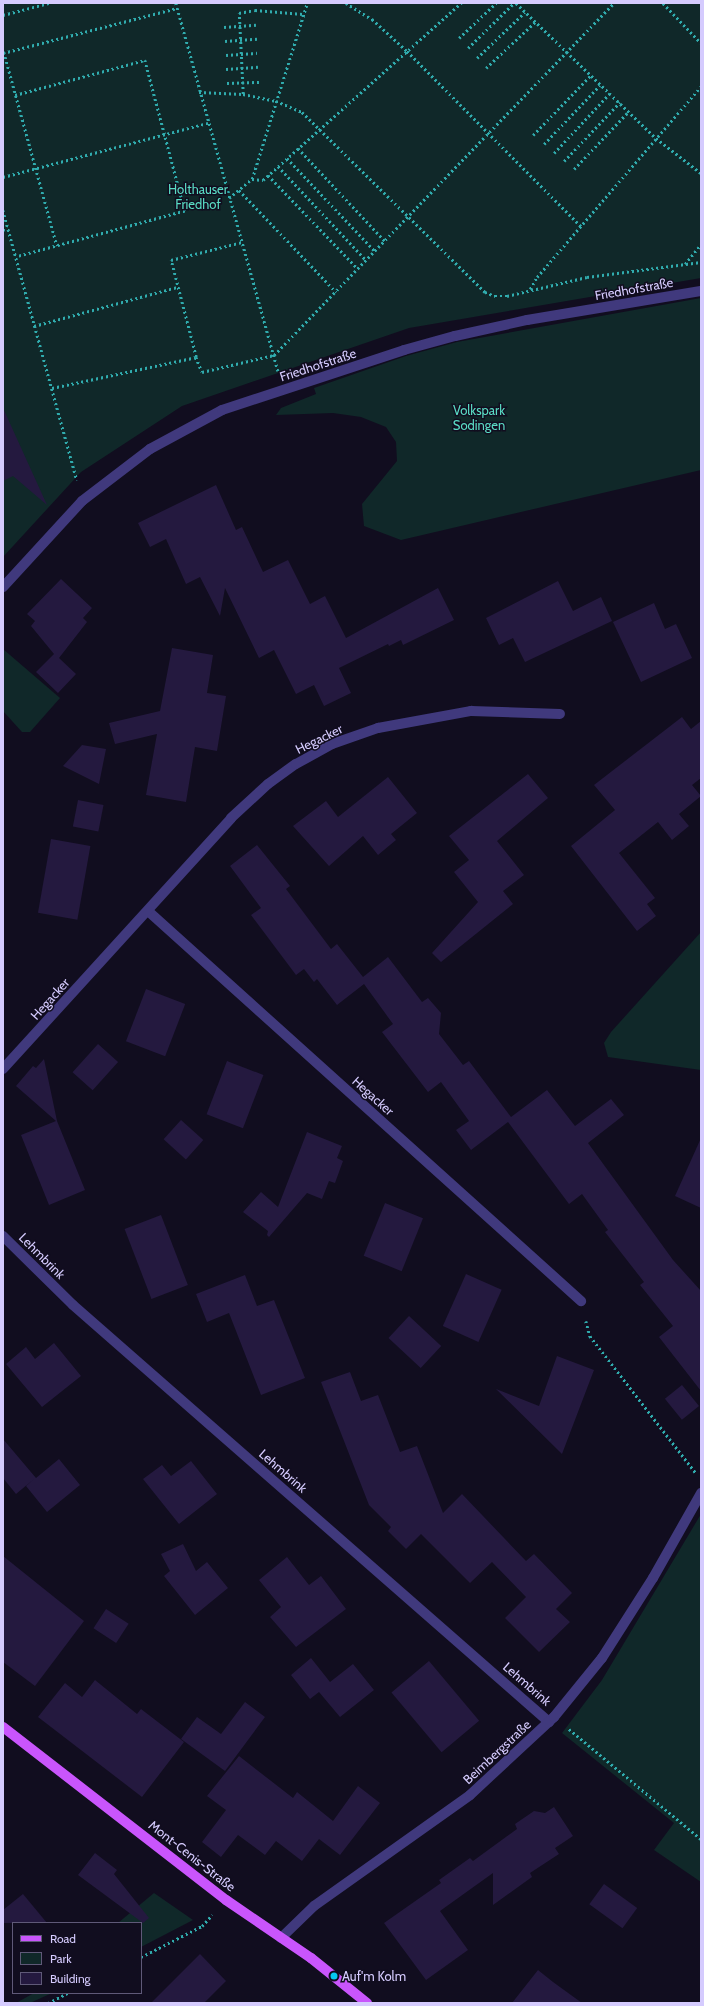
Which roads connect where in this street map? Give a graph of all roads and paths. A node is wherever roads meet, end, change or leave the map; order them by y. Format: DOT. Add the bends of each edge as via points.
graph roads {
  1 [pos="49,3"];
  2 [pos="176,3"];
  3 [pos="307,3"];
  4 [pos="346,3"];
  5 [pos="461,3"];
  6 [pos="496,3"];
  7 [pos="515,3"];
  8 [pos="614,3"];
  9 [pos="663,3"];
  10 [pos="39,4"];
  11 [pos="177,8"];
  12 [pos="525,12"];
  13 [pos="303,14"];
  14 [pos="3,15"];
  15 [pos="535,22"];
  16 [pos="256,25"];
  17 [pos="240,26"];
  18 [pos="224,27"];
  19 [pos="256,38"];
  20 [pos="459,38"];
  21 [pos="241,40"];
  22 [pos="225,41"];
  23 [pos="701,43"];
  24 [pos="468,48"];
  25 [pos="407,51"];
  26 [pos="567,52"];
  27 [pos="3,53"];
  28 [pos="257,53"];
  29 [pos="241,54"];
  30 [pos="226,55"];
  31 [pos="477,58"];
  32 [pos="258,67"];
  33 [pos="226,68"];
  34 [pos="242,68"];
  35 [pos="486,68"];
  36 [pos="591,75"];
  37 [pos="228,82"];
  38 [pos="243,82"];
  39 [pos="259,82"];
  40 [pos="600,84"];
  41 [pos="701,86"];
  42 [pos="199,92"];
  43 [pos="610,93"];
  44 [pos="244,94"];
  45 [pos="15,95"];
  46 [pos="276,101"];
  47 [pos="620,102"];
  48 [pos="629,111"];
  49 [pos="208,123"];
  50 [pos="321,128"];
  51 [pos="165,134"];
  52 [pos="488,134"];
  53 [pos="533,135"];
  54 [pos="656,138"];
  55 [pos="544,144"];
  56 [pos="298,148"];
  57 [pos="554,153"];
  58 [pos="287,158"];
  59 [pos="564,161"];
  60 [pos="278,166"];
  61 [pos="36,168"];
  62 [pos="574,169"];
  63 [pos="701,173"];
  64 [pos="268,175"];
  65 [pos="3,177"];
  66 [pos="252,179"];
  67 [pos="239,190"];
  68 [pos="229,198"];
  69 [pos="3,210"];
  70 [pos="409,216"];
  71 [pos="582,227"];
  72 [pos="8,228"];
  73 [pos="3,230"];
  74 [pos="385,241"];
  75 [pos="242,242"];
  76 [pos="701,244"];
  77 [pos="57,246"];
  78 [pos="375,251"];
  79 [pos="16,257"];
  80 [pos="366,260"];
  81 [pos="701,262"];
  82 [pos="685,264"];
  83 [pos="358,269"];
  84 [pos="178,287"];
  85 [pos="530,289"];
  86 [pos="701,291"];
  87 [pos="336,292"];
  88 [pos="34,326"];
  89 [pos="274,355"];
  90 [pos="196,357"];
  91 [pos="52,388"];
  92 [pos="282,390"];
  93 [pos="82,501"];
  94 [pos="3,587"];
  95 [pos="560,714"];
  96 [pos="148,911"];
  97 [pos="3,1069"];
  98 [pos="3,1236"];
  99 [pos="580,1301"];
  100 [pos="590,1336"];
  101 [pos="701,1480"];
  102 [pos="701,1492"];
  103 [pos="549,1722"];
  104 [pos="3,1727"];
  105 [pos="567,1727"];
  106 [pos="701,1839"];
  107 [pos="226,1900"];
  108 [pos="281,1938"];
  109 [pos="142,1956"];
  110 [pos="66,1994"];
  111 [pos="48,2003"];
  112 [pos="367,2003"];
  1 -- 10 [label="path"];
  2 -- 11 [label="path"];
  3 -- 13 [label="path"];
  4 -- 25 [label="path" via="372,19"];
  5 -- 25 [label="path"];
  6 -- 20 [label="path"];
  7 -- 12 [label="path"];
  7 -- 24 [label="path"];
  8 -- 26 [label="path"];
  9 -- 23 [label="path"];
  10 -- 14 [label="path"];
  11 -- 27 [label="path"];
  11 -- 42 [label="path"];
  12 -- 15 [label="path"];
  12 -- 31 [label="path"];
  13 -- 17 [label="path" via="255,10 239,13"];
  13 -- 46 [label="path"];
  15 -- 26 [label="path"];
  15 -- 35 [label="path"];
  16 -- 17 [label="path"];
  17 -- 18 [label="path"];
  17 -- 21 [label="path"];
  19 -- 21 [label="path"];
  21 -- 22 [label="path"];
  21 -- 29 [label="path"];
  25 -- 50 [label="path"];
  25 -- 52 [label="path"];
  26 -- 36 [label="path"];
  26 -- 52 [label="path"];
  27 -- 45 [label="path"];
  28 -- 29 [label="path"];
  29 -- 30 [label="path"];
  29 -- 34 [label="path"];
  32 -- 34 [label="path"];
  33 -- 34 [label="path"];
  34 -- 38 [label="path"];
  36 -- 40 [label="path"];
  36 -- 53 [label="path"];
  37 -- 38 [label="path"];
  38 -- 39 [label="path"];
  38 -- 44 [label="path"];
  40 -- 43 [label="path"];
  40 -- 55 [label="path"];
  41 -- 54 [label="path"];
  42 -- 44 [label="path"];
  42 -- 49 [label="path"];
  43 -- 47 [label="path"];
  43 -- 57 [label="path"];
  44 -- 46 [label="path"];
  45 -- 51 [label="path" via="145,60"];
  45 -- 61 [label="path"];
  46 -- 50 [label="path" via="302,112"];
  46 -- 66 [label="path"];
  47 -- 48 [label="path"];
  47 -- 59 [label="path"];
  48 -- 54 [label="path"];
  48 -- 62 [label="path"];
  49 -- 51 [label="path"];
  49 -- 68 [label="path"];
  50 -- 56 [label="path"];
  50 -- 70 [label="path"];
  51 -- 61 [label="path"];
  51 -- 77 [label="path" via="185,211"];
  52 -- 70 [label="path"];
  52 -- 71 [label="path"];
  54 -- 63 [label="path"];
  54 -- 71 [label="path"];
  56 -- 58 [label="path"];
  56 -- 74 [label="path"];
  58 -- 60 [label="path"];
  58 -- 78 [label="path"];
  60 -- 64 [label="path"];
  60 -- 80 [label="path"];
  61 -- 65 [label="path"];
  61 -- 77 [label="path"];
  64 -- 66 [label="path" via="263,180"];
  64 -- 83 [label="path"];
  66 -- 67 [label="path"];
  67 -- 68 [label="path"];
  67 -- 87 [label="path"];
  68 -- 75 [label="path"];
  69 -- 72 [label="path"];
  70 -- 74 [label="path"];
  70 -- 85 [label="path" via="485,292 495,296 508,296"];
  71 -- 85 [label="path" via="537,277"];
  72 -- 73 [label="path"];
  72 -- 79 [label="path"];
  74 -- 78 [label="path"];
  75 -- 84 [label="path" via="171,260"];
  75 -- 89 [label="path"];
  76 -- 82 [label="path"];
  77 -- 79 [label="path"];
  78 -- 80 [label="path"];
  79 -- 88 [label="path"];
  80 -- 83 [label="path"];
  81 -- 82 [label="path"];
  82 -- 85 [label="path" via="587,277"];
  83 -- 87 [label="path"];
  84 -- 88 [label="path"];
  84 -- 90 [label="path"];
  86 -- 92 [label="street, Friedhofstraße" via="527,320 455,336"];
  87 -- 89 [label="path"];
  88 -- 91 [label="path"];
  89 -- 90 [label="path" via="202,372"];
  89 -- 92 [label="path"];
  90 -- 91 [label="path"];
  91 -- 93 [label="path"];
  92 -- 93 [label="street, Friedhofstraße" via="222,410 150,449"];
  93 -- 94 [label="street, Friedhofstraße"];
  95 -- 96 [label="street, Hegacker" via="471,711 378,728 332,744 296,764 231,818"];
  96 -- 97 [label="street, Hegacker"];
  96 -- 99 [label="street, Hegacker"];
  98 -- 103 [label="street, Lehmbrink" via="73,1305"];
  100 -- 101 [label="path"];
  102 -- 103 [label="street, Beimbergstraße" via="653,1578 602,1658"];
  103 -- 108 [label="street, Beimbergstraße" via="470,1795 314,1906"];
  104 -- 107 [label="main road, Mont-Cenis-Straße"];
  105 -- 106 [label="path"];
  107 -- 108 [label="main road, Mont-Cenis-Straße"];
  107 -- 109 [label="path" via="202,1926"];
  108 -- 112 [label="main road, Mont-Cenis-Straße" via="328,1971"];
  110 -- 111 [label="path"];
}
